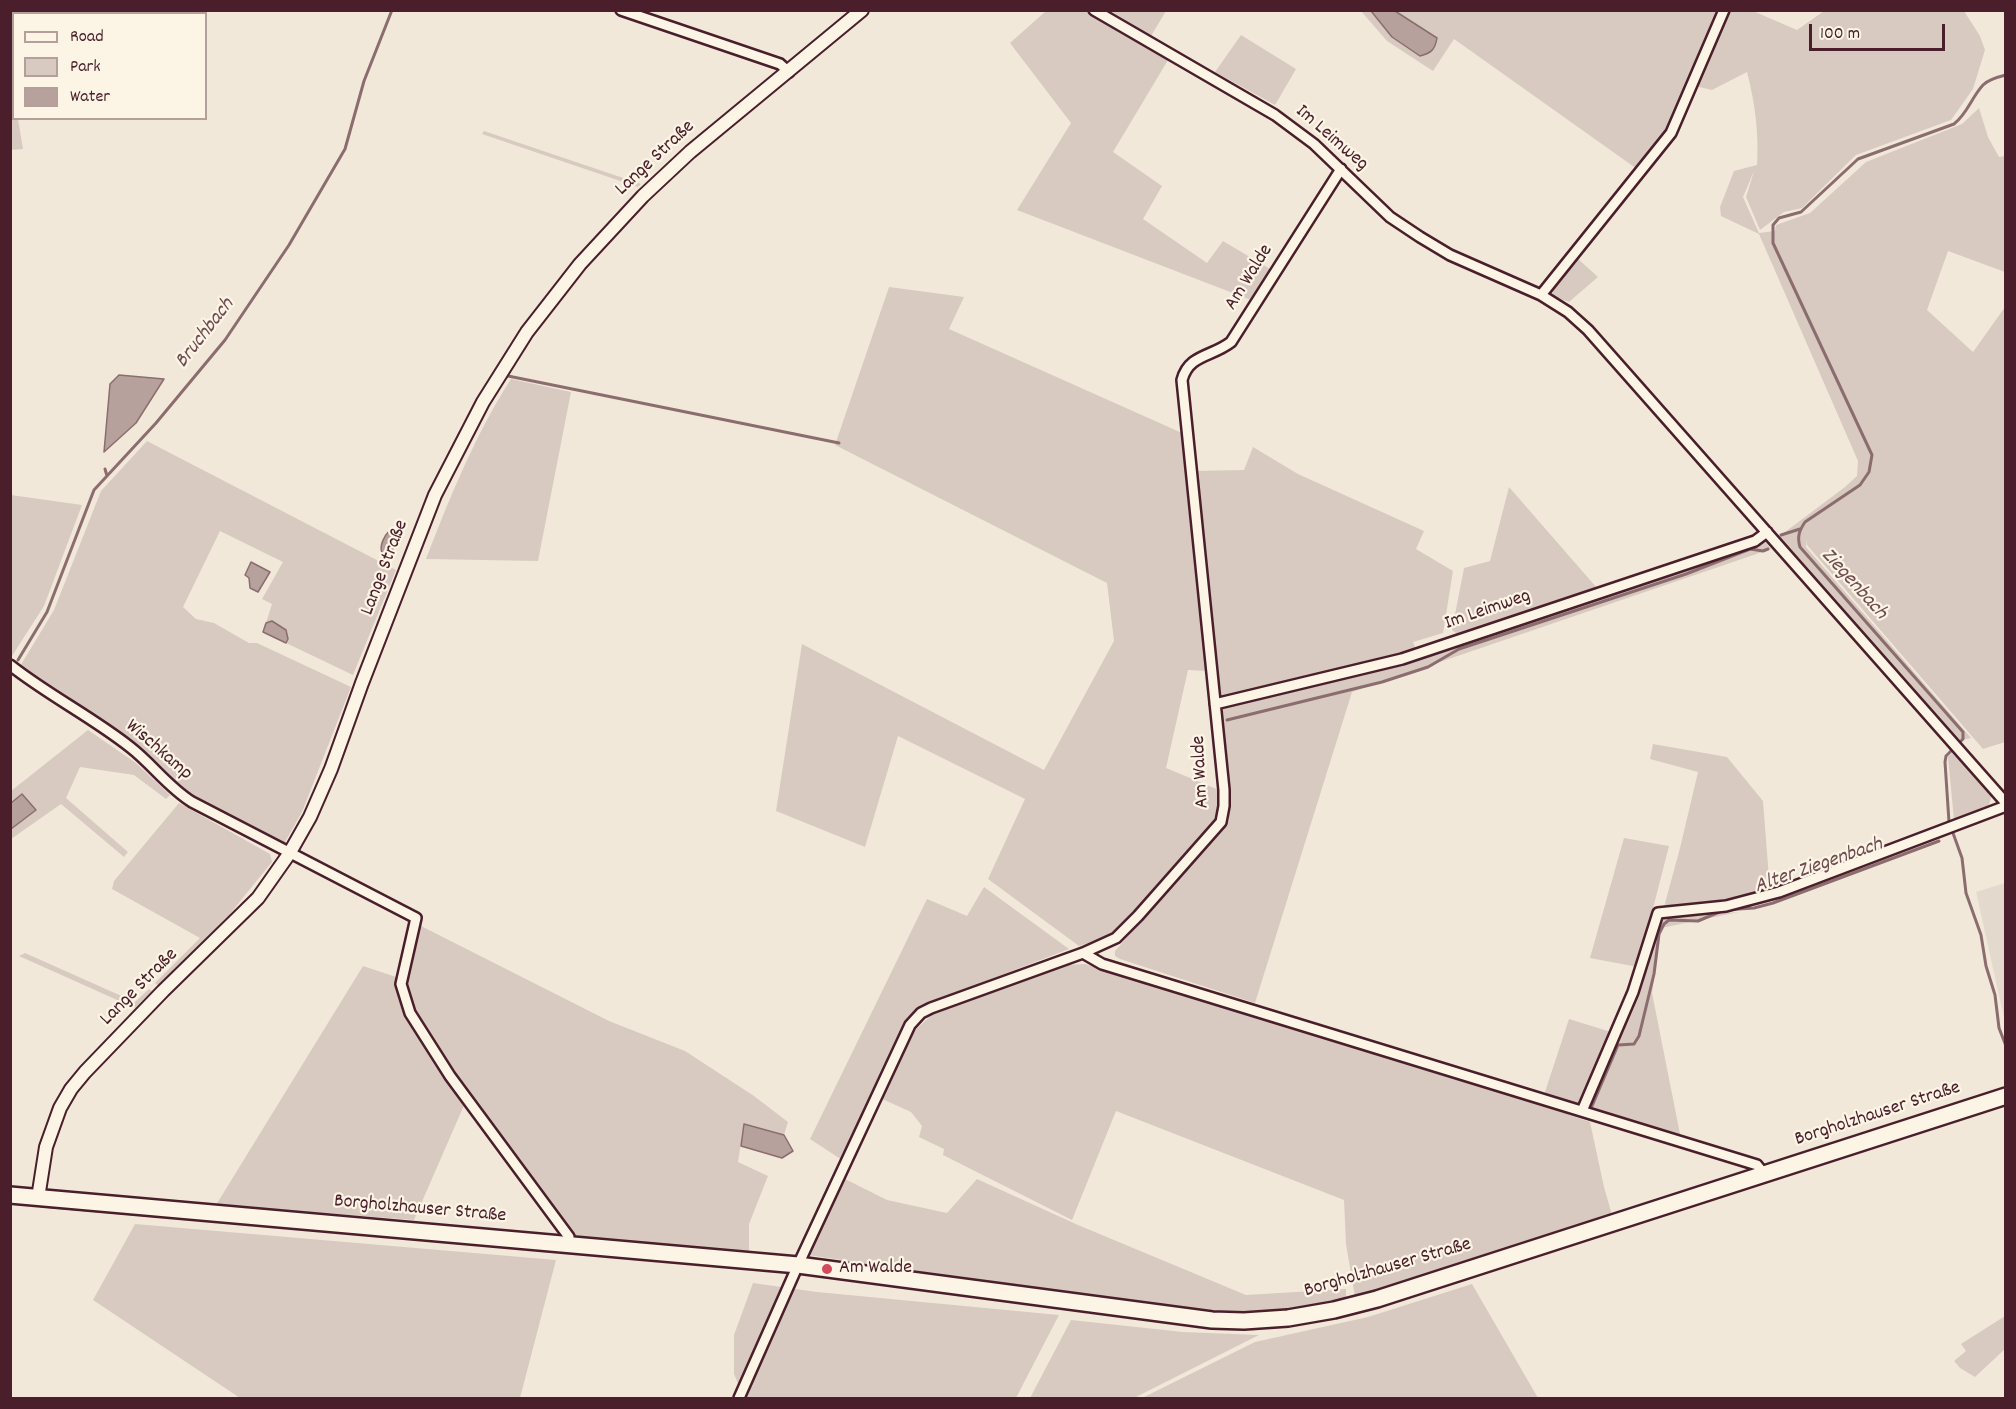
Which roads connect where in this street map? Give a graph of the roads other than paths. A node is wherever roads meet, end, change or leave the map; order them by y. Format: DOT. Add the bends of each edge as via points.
graph roads {
  1 [pos="621,10"];
  2 [pos="862,10"];
  3 [pos="1094,10"];
  4 [pos="1724,10"];
  5 [pos="789,72"];
  6 [pos="1341,170"];
  7 [pos="1541,295"];
  8 [pos="1767,532"];
  9 [pos="10,665"];
  10 [pos="1215,704"];
  11 [pos="2006,804"];
  12 [pos="289,854"];
  13 [pos="1083,953"];
  14 [pos="2006,1096"];
  15 [pos="1582,1111"];
  16 [pos="1764,1174"];
  17 [pos="10,1195"];
  18 [pos="38,1198"];
  19 [pos="569,1245"];
  20 [pos="798,1264"];
  21 [pos="739,1398"];
  1 -- 5 [label="street" via="780,64"];
  2 -- 5 [label="street, Lange Straße"];
  3 -- 6 [label="street, Im Leimweg" via="1275,115"];
  4 -- 7 [label="street" via="1671,133"];
  5 -- 12 [label="street, Lange Straße" via="690,152 643,196 580,264 527,332 483,402 435,495 331,770"];
  6 -- 7 [label="street, Im Leimweg" via="1390,217 1419,237"];
  6 -- 10 [label="street, Am Walde" via="1231,342 1191,362 1182,380"];
  7 -- 8 [label="street, Im Leimweg" via="1588,330"];
  8 -- 10 [label="street, Im Leimweg" via="1755,541 1402,659"];
  8 -- 11 [label="street, Im Leimweg"];
  9 -- 12 [label="street, Wischkamp" via="130,747 179,794"];
  10 -- 13 [label="street, Am Walde" via="1224,790 1221,822 1116,938"];
  11 -- 15 [label="street, Im Leimweg" via="1779,892 1726,906 1658,913 1633,992"];
  12 -- 18 [label="street, Lange Straße" via="258,898 71,1089 46,1147"];
  12 -- 19 [label="street, Wischkamp" via="416,918 401,984 410,1013 450,1076 569,1237"];
  13 -- 15 [label="street" via="1102,964"];
  13 -- 20 [label="street, Am Walde" via="931,1008 910,1025"];
  14 -- 16 [label="main road, Borgholzhauser Straße"];
  15 -- 16 [label="street" via="1757,1165"];
  16 -- 20 [label="main road, Borgholzhauser Straße" via="1377,1299 1288,1318 1212,1320"];
  17 -- 18 [label="main road, Borgholzhauser Straße"];
  18 -- 19 [label="main road, Borgholzhauser Straße"];
  19 -- 20 [label="main road, Borgholzhauser Straße"];
  20 -- 21 [label="street"];
}
